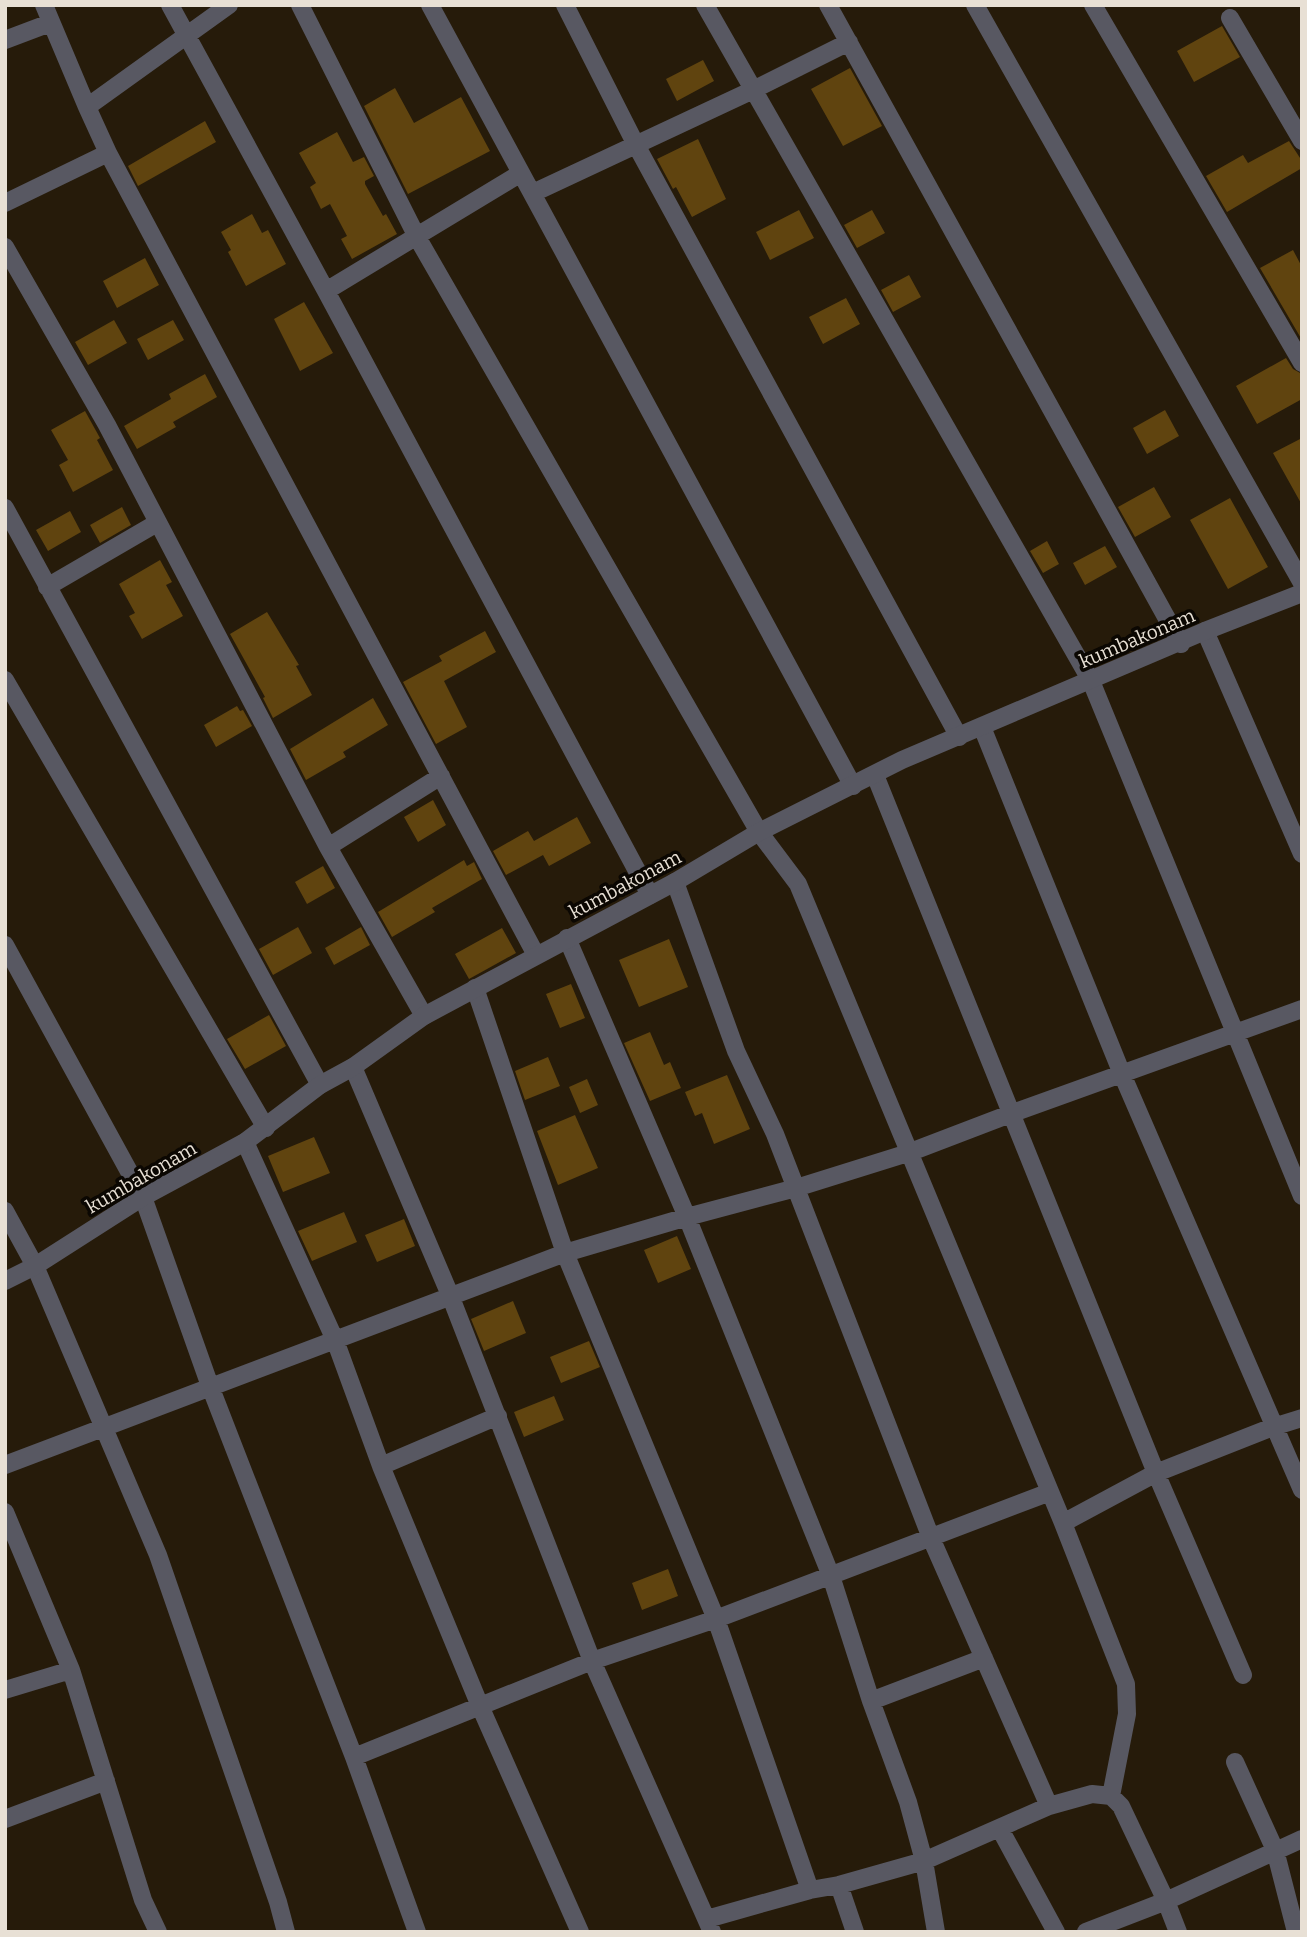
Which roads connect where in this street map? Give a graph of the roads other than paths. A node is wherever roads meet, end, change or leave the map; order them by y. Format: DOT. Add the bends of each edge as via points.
graph roads {
  1 [pos="44,5"];
  2 [pos="170,5"];
  3 [pos="229,5"];
  4 [pos="300,5"];
  5 [pos="430,5"];
  6 [pos="565,5"];
  7 [pos="705,5"];
  8 [pos="828,5"];
  9 [pos="975,5"];
  10 [pos="1093,5"];
  11 [pos="1230,18"];
  12 [pos="50,23"];
  13 [pos="184,36"];
  14 [pos="5,40"];
  15 [pos="849,42"];
  16 [pos="753,90"];
  17 [pos="87,107"];
  18 [pos="1302,141"];
  19 [pos="635,143"];
  20 [pos="108,153"];
  21 [pos="521,173"];
  22 [pos="533,193"];
  23 [pos="5,203"];
  24 [pos="417,237"];
  25 [pos="5,247"];
  26 [pos="326,291"];
  27 [pos="1302,363"];
  28 [pos="5,508"];
  29 [pos="157,523"];
  30 [pos="1302,583"];
  31 [pos="47,587"];
  32 [pos="1302,593"];
  33 [pos="1205,631"];
  34 [pos="1181,644"];
  35 [pos="5,680"];
  36 [pos="1091,681"];
  37 [pos="982,727"];
  38 [pos="958,737"];
  39 [pos="875,775"];
  40 [pos="441,776"];
  41 [pos="853,786"];
  42 [pos="759,832"];
  43 [pos="328,847"];
  44 [pos="1302,854"];
  45 [pos="675,882"];
  46 [pos="650,895"];
  47 [pos="567,938"];
  48 [pos="5,945"];
  49 [pos="536,955"];
  50 [pos="475,988"];
  51 [pos="1302,1009"];
  52 [pos="424,1016"];
  53 [pos="1235,1032"];
  54 [pos="353,1067"];
  55 [pos="1122,1074"];
  56 [pos="320,1085"];
  57 [pos="1010,1114"];
  58 [pos="266,1128"];
  59 [pos="245,1142"];
  60 [pos="908,1153"];
  61 [pos="796,1188"];
  62 [pos="1302,1196"];
  63 [pos="143,1197"];
  64 [pos="5,1211"];
  65 [pos="687,1216"];
  66 [pos="565,1253"];
  67 [pos="35,1266"];
  68 [pos="5,1281"];
  69 [pos="450,1295"];
  70 [pos="335,1340"];
  71 [pos="211,1386"];
  72 [pos="498,1416"];
  73 [pos="1302,1418"];
  74 [pos="104,1426"];
  75 [pos="1273,1427"];
  76 [pos="5,1465"];
  77 [pos="381,1466"];
  78 [pos="1156,1473"];
  79 [pos="1302,1490"];
  80 [pos="1050,1492"];
  81 [pos="5,1512"];
  82 [pos="1063,1523"];
  83 [pos="931,1538"];
  84 [pos="831,1576"];
  85 [pos="716,1619"];
  86 [pos="984,1658"];
  87 [pos="592,1661"];
  88 [pos="71,1670"];
  89 [pos="1243,1675"];
  90 [pos="5,1690"];
  91 [pos="872,1701"];
  92 [pos="480,1706"];
  93 [pos="354,1757"];
  94 [pos="1235,1762"];
  95 [pos="106,1781"];
  96 [pos="1111,1796"];
  97 [pos="1049,1806"];
  98 [pos="5,1819"];
  99 [pos="1000,1829"];
  100 [pos="1302,1839"];
  101 [pos="1275,1850"];
  102 [pos="924,1861"];
  103 [pos="839,1885"];
  104 [pos="810,1890"];
  105 [pos="1166,1902"];
  106 [pos="710,1926"];
  107 [pos="158,1932"];
  108 [pos="286,1932"];
  109 [pos="416,1932"];
  110 [pos="580,1932"];
  111 [pos="855,1932"];
  112 [pos="936,1932"];
  113 [pos="1056,1932"];
  114 [pos="1086,1932"];
  115 [pos="1178,1932"];
  116 [pos="1296,1932"];
  1 -- 12 [label="street"];
  2 -- 13 [label="street"];
  3 -- 13 [label="street"];
  4 -- 24 [label="street"];
  5 -- 21 [label="street"];
  6 -- 19 [label="street"];
  7 -- 16 [label="street"];
  8 -- 15 [label="street"];
  9 -- 30 [label="street"];
  10 -- 27 [label="street"];
  11 -- 18 [label="street"];
  12 -- 14 [label="street"];
  12 -- 17 [label="street"];
  13 -- 17 [label="street"];
  13 -- 26 [label="street"];
  15 -- 16 [label="street"];
  15 -- 34 [label="street"];
  16 -- 19 [label="street"];
  16 -- 36 [label="street"];
  17 -- 20 [label="street"];
  19 -- 22 [label="street"];
  19 -- 38 [label="street"];
  20 -- 23 [label="street"];
  20 -- 40 [label="street"];
  21 -- 22 [label="street"];
  21 -- 24 [label="street"];
  22 -- 41 [label="street"];
  24 -- 26 [label="street"];
  24 -- 42 [label="street"];
  25 -- 29 [label="street"];
  26 -- 46 [label="street"];
  28 -- 31 [label="street"];
  29 -- 31 [label="street"];
  29 -- 43 [label="street"];
  31 -- 56 [label="street"];
  32 -- 33 [label="street, kumbakonam"];
  33 -- 34 [label="street, kumbakonam"];
  33 -- 44 [label="street"];
  34 -- 36 [label="street, kumbakonam"];
  35 -- 58 [label="street"];
  36 -- 37 [label="street, kumbakonam"];
  36 -- 53 [label="street"];
  37 -- 38 [label="street, kumbakonam"];
  37 -- 55 [label="street"];
  38 -- 39 [label="street, kumbakonam"];
  39 -- 41 [label="street, kumbakonam"];
  39 -- 57 [label="street"];
  40 -- 43 [label="street"];
  40 -- 49 [label="street"];
  41 -- 42 [label="street, kumbakonam"];
  42 -- 45 [label="street, kumbakonam"];
  42 -- 60 [label="street" via="798,884"];
  43 -- 52 [label="street"];
  45 -- 46 [label="street, kumbakonam"];
  45 -- 61 [label="street" via="736,1051"];
  46 -- 47 [label="street, kumbakonam"];
  47 -- 49 [label="street, kumbakonam"];
  47 -- 65 [label="street"];
  48 -- 63 [label="street"];
  49 -- 50 [label="street, kumbakonam"];
  50 -- 52 [label="street, kumbakonam"];
  50 -- 66 [label="street"];
  51 -- 53 [label="street"];
  52 -- 54 [label="street, kumbakonam"];
  53 -- 55 [label="street"];
  53 -- 62 [label="street"];
  54 -- 56 [label="street, kumbakonam"];
  54 -- 69 [label="street"];
  55 -- 57 [label="street"];
  55 -- 75 [label="street"];
  56 -- 58 [label="street, kumbakonam"];
  57 -- 60 [label="street"];
  57 -- 78 [label="street"];
  58 -- 59 [label="street, kumbakonam"];
  59 -- 63 [label="street, kumbakonam"];
  59 -- 70 [label="street"];
  60 -- 61 [label="street"];
  60 -- 80 [label="street"];
  61 -- 65 [label="street"];
  61 -- 83 [label="street"];
  63 -- 67 [label="street, kumbakonam"];
  63 -- 71 [label="street"];
  64 -- 67 [label="street"];
  65 -- 66 [label="street"];
  65 -- 84 [label="street"];
  66 -- 69 [label="street"];
  66 -- 85 [label="street"];
  67 -- 68 [label="street, kumbakonam"];
  67 -- 74 [label="street"];
  69 -- 70 [label="street"];
  69 -- 72 [label="street"];
  70 -- 71 [label="street"];
  70 -- 77 [label="street"];
  71 -- 74 [label="street"];
  71 -- 93 [label="street"];
  72 -- 77 [label="street"];
  72 -- 87 [label="street"];
  73 -- 75 [label="street"];
  74 -- 76 [label="street"];
  74 -- 108 [label="street" via="158,1555"];
  75 -- 78 [label="street"];
  75 -- 79 [label="street"];
  77 -- 92 [label="street"];
  78 -- 82 [label="street"];
  78 -- 89 [label="street"];
  80 -- 82 [label="street"];
  80 -- 83 [label="street"];
  81 -- 88 [label="street"];
  82 -- 96 [label="street" via="1126,1684 1127,1714"];
  83 -- 84 [label="street"];
  83 -- 86 [label="street"];
  84 -- 85 [label="street"];
  84 -- 91 [label="street"];
  85 -- 87 [label="street"];
  85 -- 104 [label="street"];
  86 -- 91 [label="street"];
  86 -- 97 [label="street"];
  87 -- 92 [label="street"];
  87 -- 106 [label="street"];
  88 -- 90 [label="street"];
  88 -- 95 [label="street"];
  91 -- 102 [label="street"];
  92 -- 93 [label="street"];
  92 -- 110 [label="street"];
  93 -- 109 [label="street"];
  94 -- 101 [label="street"];
  95 -- 98 [label="street"];
  95 -- 107 [label="street" via="143,1900"];
  96 -- 97 [label="street" via="1092,1794"];
  96 -- 105 [label="street" via="1121,1806"];
  97 -- 99 [label="street"];
  99 -- 102 [label="street"];
  99 -- 113 [label="street"];
  100 -- 101 [label="street"];
  101 -- 105 [label="street"];
  101 -- 116 [label="street"];
  102 -- 103 [label="street"];
  102 -- 112 [label="street"];
  103 -- 104 [label="street"];
  103 -- 111 [label="street"];
  104 -- 106 [label="street"];
  105 -- 114 [label="street"];
  105 -- 115 [label="street"];
}
